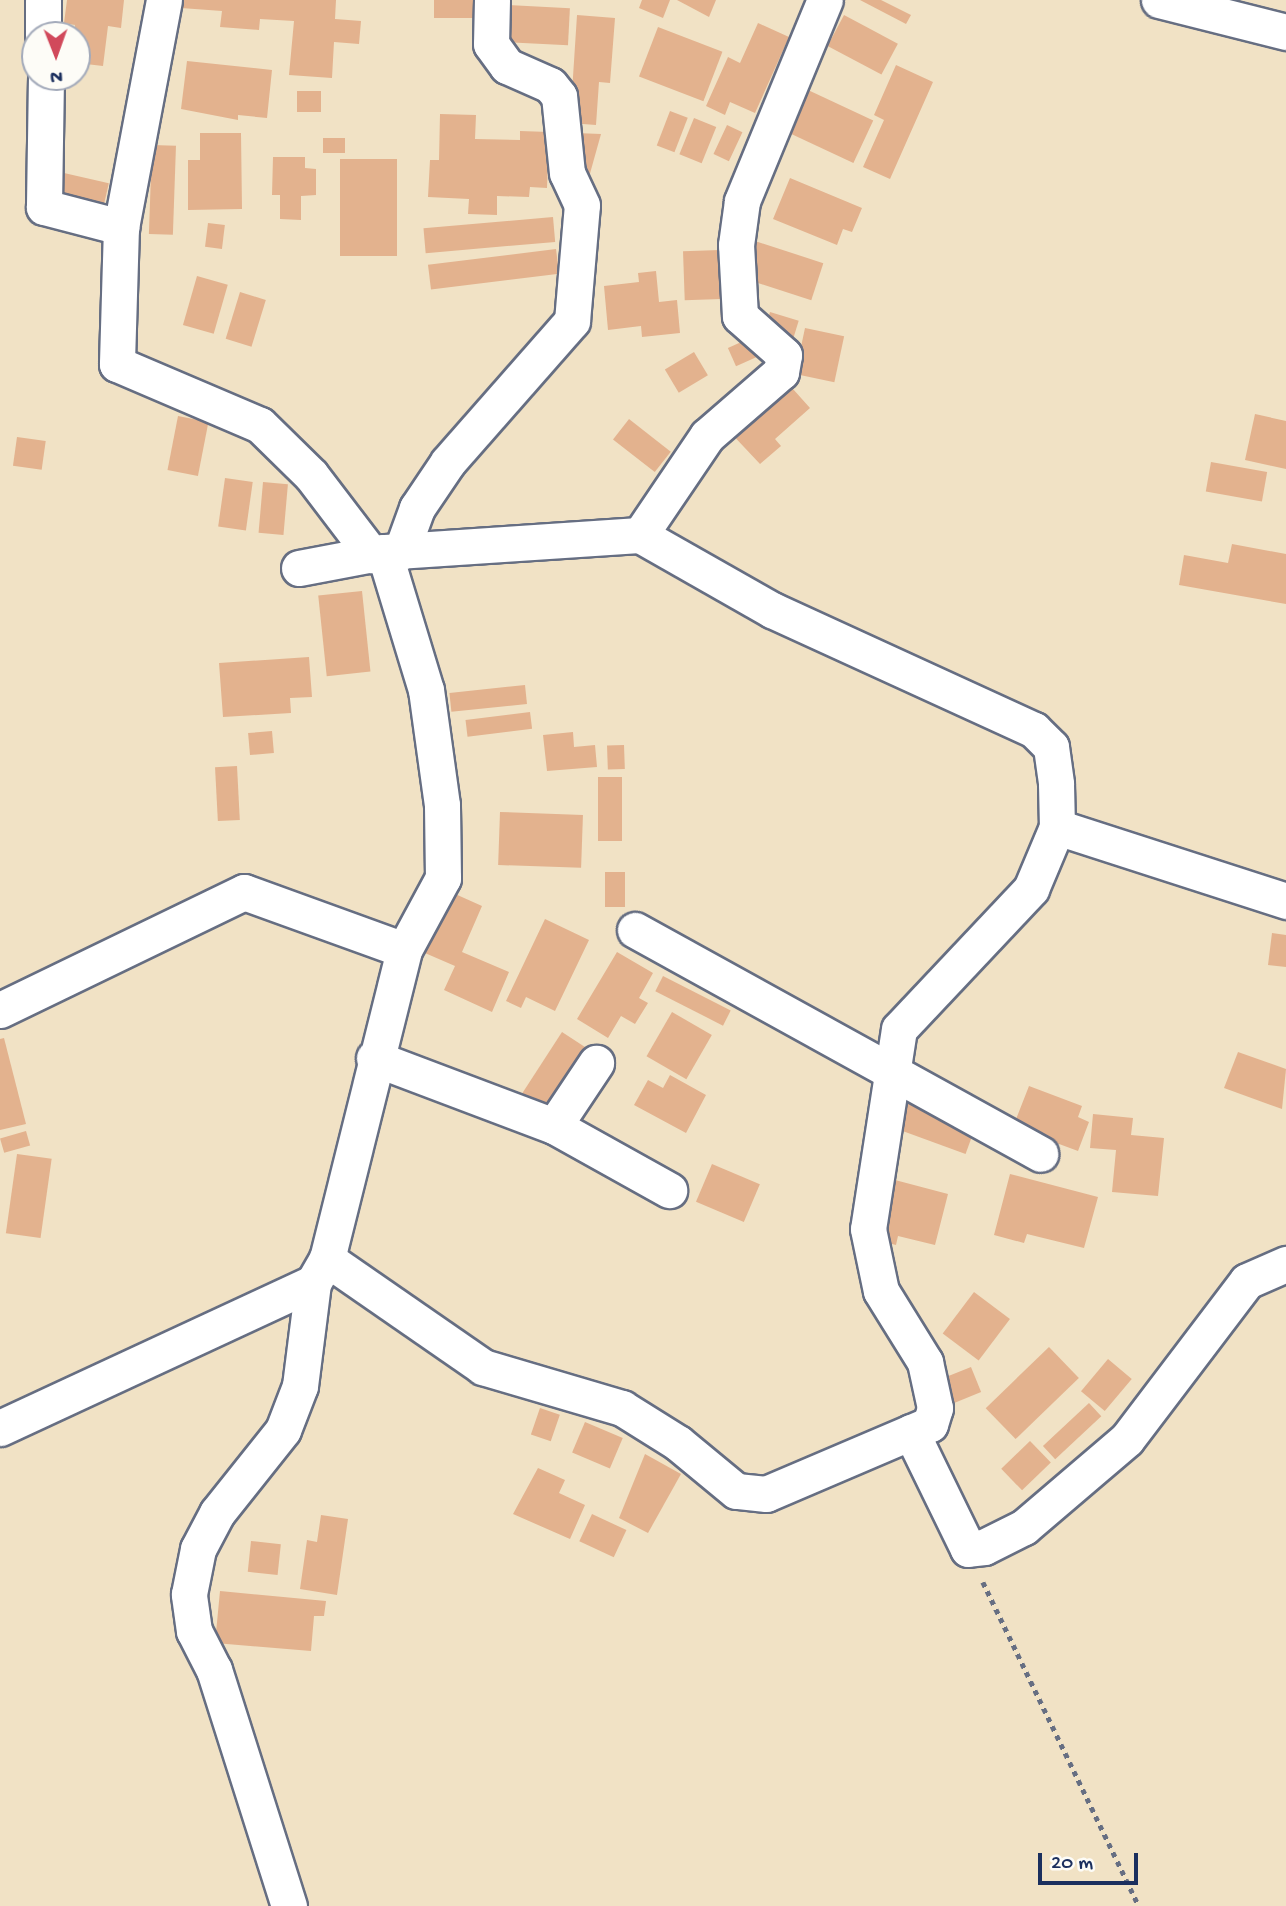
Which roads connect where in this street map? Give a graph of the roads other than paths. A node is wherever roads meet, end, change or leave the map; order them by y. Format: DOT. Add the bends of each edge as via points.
graph roads {
  1 [pos="43,0"];
  2 [pos="164,0"];
  3 [pos="492,0"];
  4 [pos="825,0"];
  5 [pos="1159,0"];
  6 [pos="43,21"];
  7 [pos="1286,32"];
  8 [pos="46,91"];
  9 [pos="121,227"];
  10 [pos="640,535"];
  11 [pos="386,553"];
  12 [pos="299,568"];
  13 [pos="1057,827"];
  14 [pos="1286,901"];
  15 [pos="635,930"];
  16 [pos="404,950"];
  17 [pos="0,1010"];
  18 [pos="374,1058"];
  19 [pos="596,1063"];
  20 [pos="893,1070"];
  21 [pos="554,1126"];
  22 [pos="1040,1154"];
  23 [pos="669,1190"];
  24 [pos="1286,1264"];
  25 [pos="320,1271"];
  26 [pos="0,1428"];
  27 [pos="911,1432"];
  28 [pos="289,1906"];
  1 -- 6 [label="street"];
  2 -- 9 [label="street"];
  3 -- 11 [label="street" via="491,44 507,66 550,85 559,96 567,173 582,205 572,321 448,462"];
  4 -- 10 [label="street" via="742,201 737,234 740,316 784,355 781,372 707,436"];
  5 -- 7 [label="street"];
  8 -- 9 [label="street" via="44,207"];
  9 -- 11 [label="street" via="117,364 260,425"];
  10 -- 11 [label="street"];
  10 -- 13 [label="street" via="772,610 1034,730 1051,747"];
  11 -- 12 [label="street"];
  11 -- 16 [label="street" via="426,690 445,843 443,878"];
  13 -- 14 [label="street"];
  13 -- 20 [label="street" via="1031,889 899,1029"];
  15 -- 20 [label="street"];
  16 -- 17 [label="street" via="244,892"];
  16 -- 18 [label="street"];
  18 -- 21 [label="street"];
  18 -- 25 [label="street"];
  19 -- 21 [label="street"];
  20 -- 22 [label="street"];
  20 -- 27 [label="street" via="868,1229 881,1291 925,1362 936,1408 930,1424"];
  21 -- 23 [label="street"];
  24 -- 27 [label="street" via="1247,1281 1118,1448 1024,1527 968,1549"];
  25 -- 26 [label="street"];
  25 -- 27 [label="street" via="483,1367 622,1408 678,1443 736,1491 766,1494"];
  25 -- 28 [label="street" via="300,1386 283,1430 217,1513 198,1549 189,1594 194,1631 214,1670"];
}
